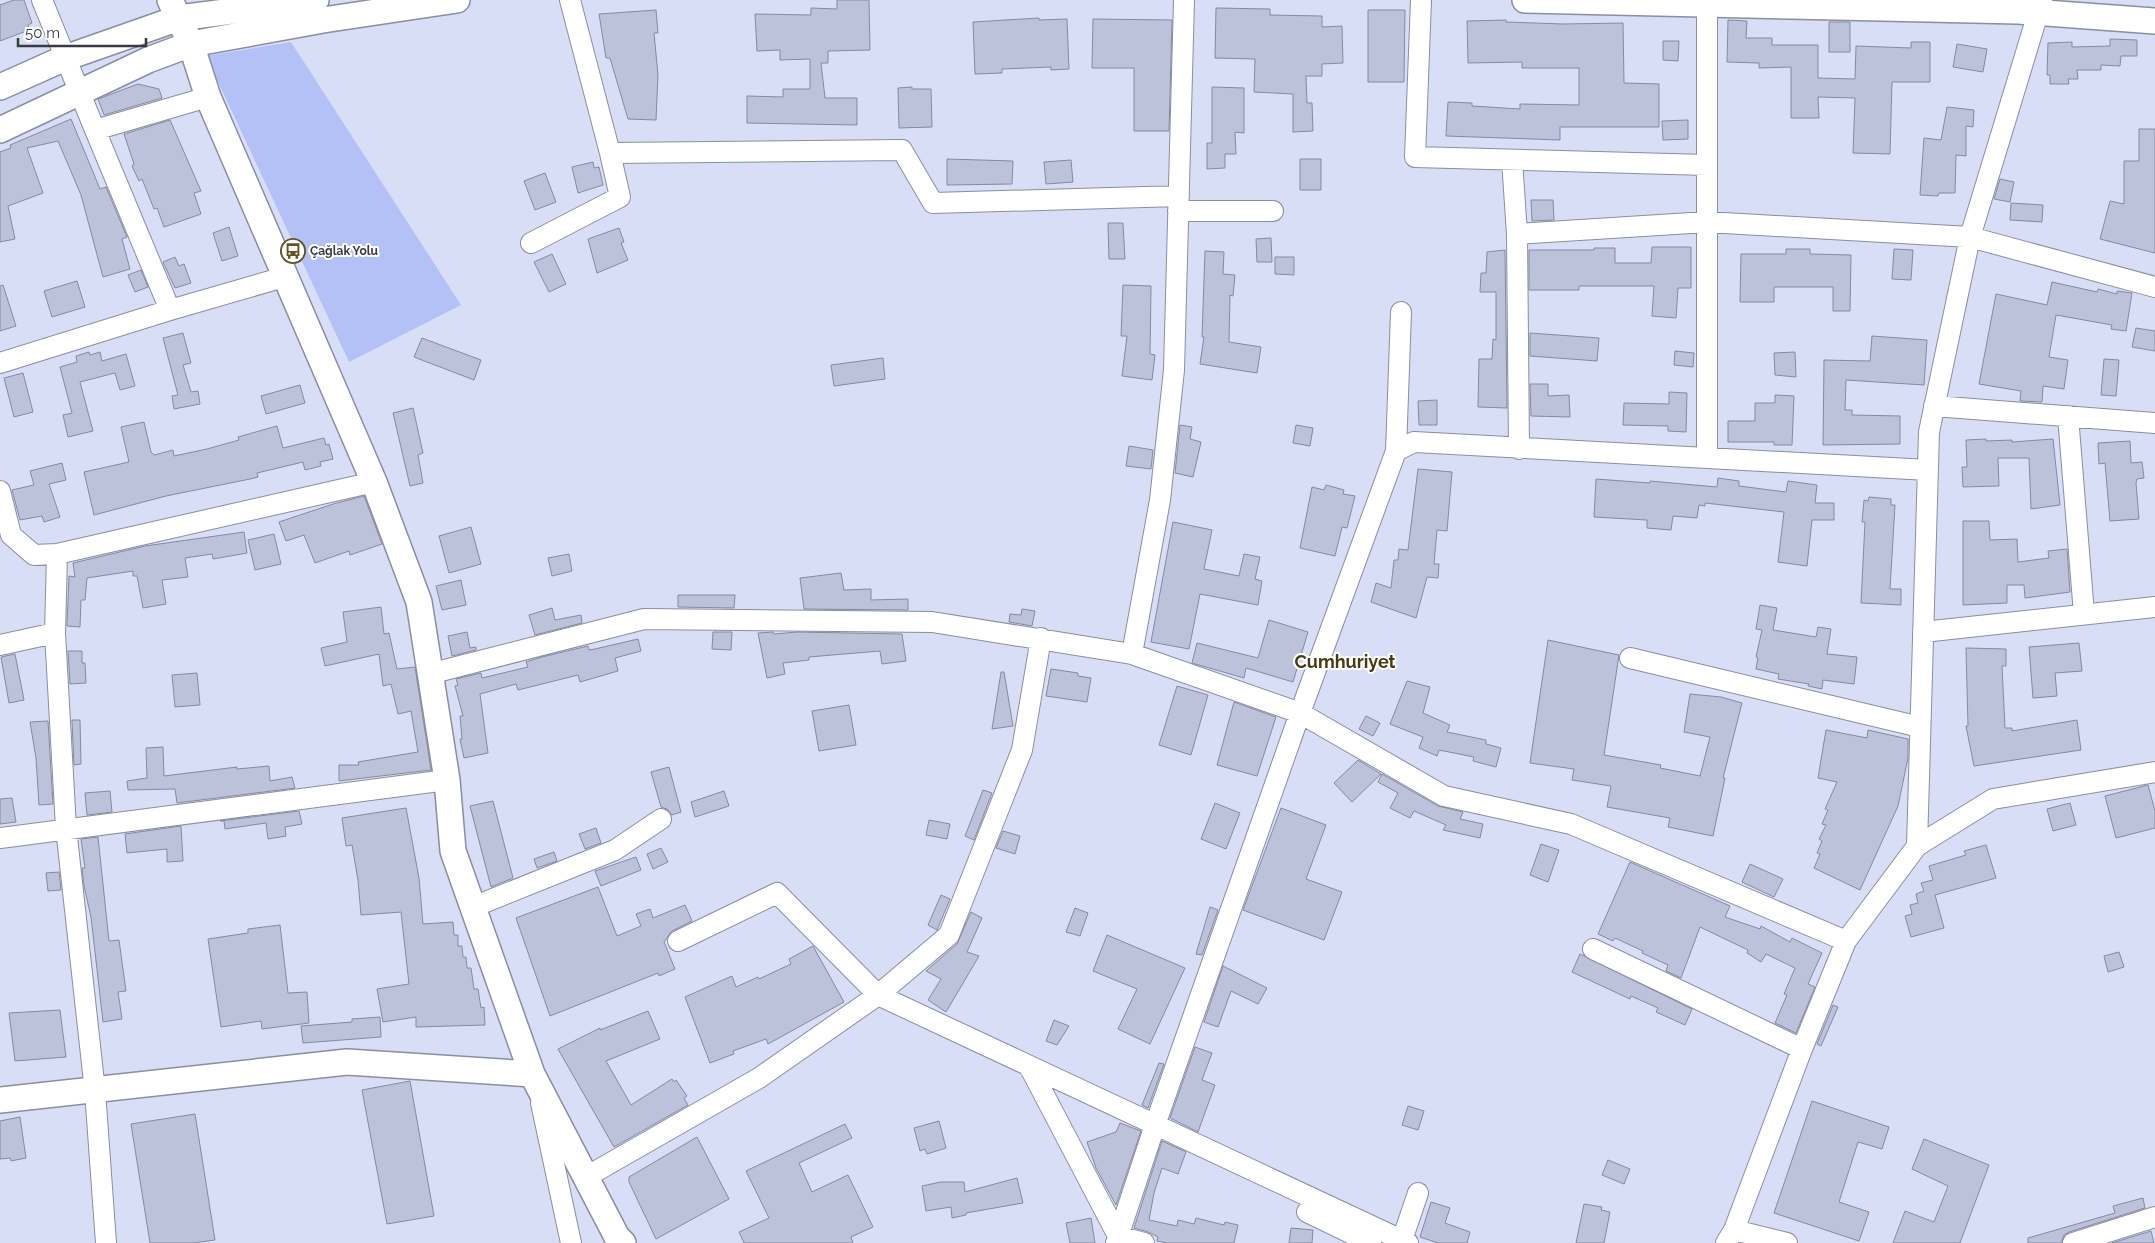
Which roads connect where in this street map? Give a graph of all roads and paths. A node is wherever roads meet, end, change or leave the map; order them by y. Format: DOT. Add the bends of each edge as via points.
graph roads {
  1 [pos="42,0"];
  2 [pos="316,0"];
  3 [pos="456,0"];
  4 [pos="570,0"];
  5 [pos="1184,0"];
  6 [pos="1421,0"];
  7 [pos="1525,0"];
  8 [pos="1707,2"];
  9 [pos="2040,6"];
  10 [pos="175,9"];
  11 [pos="2155,21"];
  12 [pos="191,44"];
  13 [pos="65,58"];
  14 [pos="0,87"];
  15 [pos="80,93"];
  16 [pos="208,98"];
  17 [pos="0,130"];
  18 [pos="95,130"];
  19 [pos="610,152"];
  20 [pos="1512,160"];
  21 [pos="1707,165"];
  22 [pos="1179,204"];
  23 [pos="1273,211"];
  24 [pos="1707,222"];
  25 [pos="1517,234"];
  26 [pos="1970,237"];
  27 [pos="531,244"];
  28 [pos="284,277"];
  29 [pos="2155,287"];
  30 [pos="170,310"];
  31 [pos="1402,312"];
  32 [pos="0,363"];
  33 [pos="1934,406"];
  34 [pos="2068,416"];
  35 [pos="2155,423"];
  36 [pos="1519,449"];
  37 [pos="1396,451"];
  38 [pos="1708,458"];
  39 [pos="1928,470"];
  40 [pos="374,482"];
  41 [pos="0,491"];
  42 [pos="5,536"];
  43 [pos="57,554"];
  44 [pos="2155,606"];
  45 [pos="2084,614"];
  46 [pos="1923,632"];
  47 [pos="55,633"];
  48 [pos="1041,638"];
  49 [pos="0,645"];
  50 [pos="1132,654"];
  51 [pos="1630,658"];
  52 [pos="429,674"];
  53 [pos="1300,712"];
  54 [pos="1920,728"];
  55 [pos="2155,772"];
  56 [pos="446,780"];
  57 [pos="661,819"];
  58 [pos="66,828"];
  59 [pos="0,838"];
  60 [pos="1917,846"];
  61 [pos="473,907"];
  62 [pos="678,941"];
  63 [pos="1846,941"];
  64 [pos="1592,950"];
  65 [pos="878,995"];
  66 [pos="1802,1049"];
  67 [pos="1029,1066"];
  68 [pos="535,1080"];
  69 [pos="95,1091"];
  70 [pos="0,1100"];
  71 [pos="1155,1125"];
  72 [pos="586,1177"];
  73 [pos="1418,1193"];
  74 [pos="2155,1217"];
  75 [pos="1730,1236"];
  76 [pos="1117,1239"];
  77 [pos="1404,1242"];
  78 [pos="106,1243"];
  79 [pos="571,1243"];
  80 [pos="623,1243"];
  81 [pos="1144,1243"];
  82 [pos="1371,1243"];
  83 [pos="1787,1243"];
  84 [pos="2073,1243"];
  1 -- 13 [label="street"];
  2 -- 10 [label="street"];
  3 -- 12 [label="street"];
  4 -- 19 [label="street"];
  5 -- 22 [label="street"];
  6 -- 20 [label="street" via="1415,156"];
  7 -- 8 [label="street"];
  8 -- 9 [label="street"];
  8 -- 21 [label="street"];
  9 -- 11 [label="street"];
  9 -- 26 [label="street"];
  10 -- 12 [label="street"];
  10 -- 13 [label="street"];
  12 -- 15 [label="street" via="148,60"];
  12 -- 16 [label="street"];
  13 -- 14 [label="street"];
  13 -- 15 [label="street"];
  15 -- 17 [label="street"];
  15 -- 18 [label="street"];
  16 -- 18 [label="street"];
  16 -- 28 [label="street"];
  18 -- 30 [label="street"];
  19 -- 22 [label="street" via="902,150 933,203"];
  19 -- 27 [label="street" via="620,197"];
  20 -- 21 [label="street"];
  20 -- 25 [label="street"];
  21 -- 24 [label="street"];
  22 -- 23 [label="street"];
  22 -- 50 [label="street" via="1174,370 1160,500"];
  24 -- 25 [label="street"];
  24 -- 26 [label="street"];
  24 -- 38 [label="street"];
  25 -- 36 [label="street"];
  26 -- 29 [label="street"];
  26 -- 33 [label="street"];
  28 -- 30 [label="street"];
  28 -- 40 [label="street"];
  30 -- 32 [label="street"];
  31 -- 37 [label="street"];
  33 -- 34 [label="street"];
  33 -- 39 [label="street" via="1929,432"];
  34 -- 35 [label="street"];
  34 -- 45 [label="street"];
  36 -- 37 [label="street" via="1414,442"];
  36 -- 38 [label="street"];
  37 -- 53 [label="street"];
  38 -- 39 [label="street"];
  39 -- 46 [label="street"];
  40 -- 43 [label="street"];
  40 -- 52 [label="street" via="419,602"];
  41 -- 42 [label="street"];
  42 -- 43 [label="street" via="34,555"];
  43 -- 47 [label="street"];
  44 -- 45 [label="street"];
  45 -- 46 [label="street"];
  46 -- 54 [label="street"];
  47 -- 49 [label="street"];
  47 -- 58 [label="street"];
  48 -- 50 [label="street"];
  48 -- 52 [label="street" via="932,622 644,619"];
  48 -- 65 [label="street" via="1022,750 949,935"];
  50 -- 53 [label="street"];
  51 -- 54 [label="street"];
  52 -- 56 [label="street"];
  53 -- 63 [label="street" via="1444,796 1571,824"];
  53 -- 71 [label="street"];
  54 -- 60 [label="street"];
  55 -- 60 [label="street" via="1993,799"];
  56 -- 58 [label="street"];
  56 -- 61 [label="street" via="453,851"];
  57 -- 61 [label="street" via="615,850"];
  58 -- 59 [label="street"];
  58 -- 69 [label="street"];
  60 -- 63 [label="street"];
  61 -- 68 [label="street"];
  62 -- 65 [label="street" via="777,893"];
  63 -- 66 [label="street"];
  64 -- 66 [label="street"];
  65 -- 67 [label="street"];
  65 -- 72 [label="street" via="759,1078"];
  66 -- 75 [label="street"];
  67 -- 71 [label="street"];
  67 -- 76 [label="street"];
  68 -- 69 [label="street" via="347,1062"];
  68 -- 72 [label="street"];
  68 -- 79 [label="street"];
  69 -- 70 [label="street"];
  69 -- 78 [label="street"];
  71 -- 76 [label="street"];
  71 -- 77 [label="street"];
  71 -- 82 [label="street" via="1168,1140 1187,1152"];
  72 -- 80 [label="street"];
  73 -- 77 [label="street"];
  74 -- 84 [label="street"];
  75 -- 83 [label="street"];
  76 -- 81 [label="street"];
}
